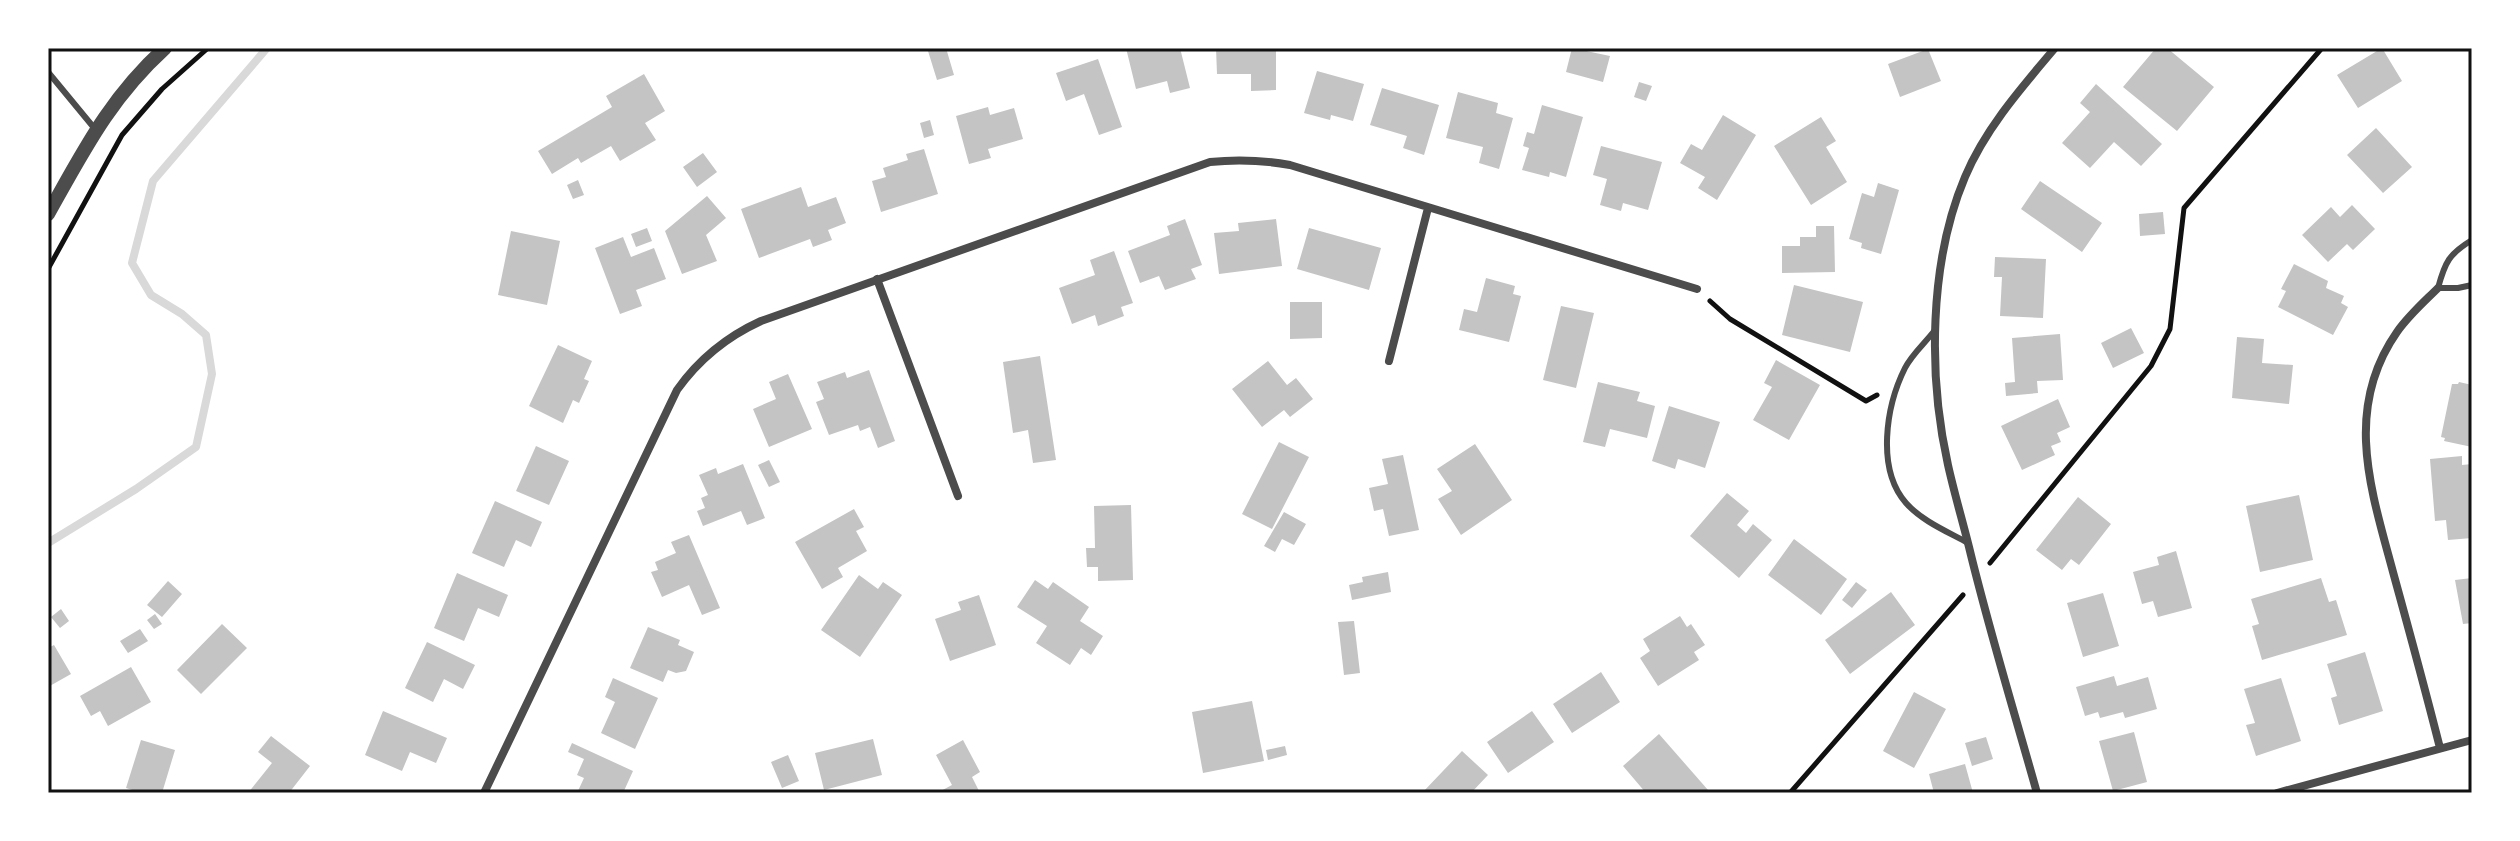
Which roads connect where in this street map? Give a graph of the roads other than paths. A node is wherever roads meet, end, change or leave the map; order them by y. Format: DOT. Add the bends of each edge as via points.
graph roads {
  1 [pos="165,48"];
  2 [pos="2055,48"];
  3 [pos="48,72"];
  4 [pos="95,129"];
  5 [pos="1428,208"];
  6 [pos="48,214"];
  7 [pos="2472,240"];
  8 [pos="877,279"];
  9 [pos="2472,285"];
  10 [pos="2438,288"];
  11 [pos="1697,289"];
  12 [pos="1935,330"];
  13 [pos="1389,361"];
  14 [pos="958,496"];
  15 [pos="1968,543"];
  16 [pos="2472,740"];
  17 [pos="2440,748"];
  18 [pos="484,793"];
  19 [pos="2037,793"];
  20 [pos="2277,793"];
  1 -- 4 [label="street"];
  2 -- 12 [label="street" via="1998,120 1965,176 1944,255"];
  3 -- 4 [label="lane"];
  4 -- 6 [label="street"];
  5 -- 8 [label="street" via="1290,165 1210,162"];
  5 -- 11 [label="street"];
  5 -- 13 [label="street"];
  7 -- 10 [label="lane" via="2453,251"];
  8 -- 14 [label="street"];
  8 -- 18 [label="street" via="741,330 690,371 665,412"];
  9 -- 10 [label="lane"];
  10 -- 17 [label="street" via="2411,314 2384,355 2364,434 2372,491"];
  12 -- 15 [label="street" via="1939,416"];
  12 -- 15 [label="lane" via="1906,366 1894,398 1888,444 1894,486 1918,515"];
  15 -- 19 [label="street"];
  16 -- 17 [label="street"];
  17 -- 20 [label="street"];
}
